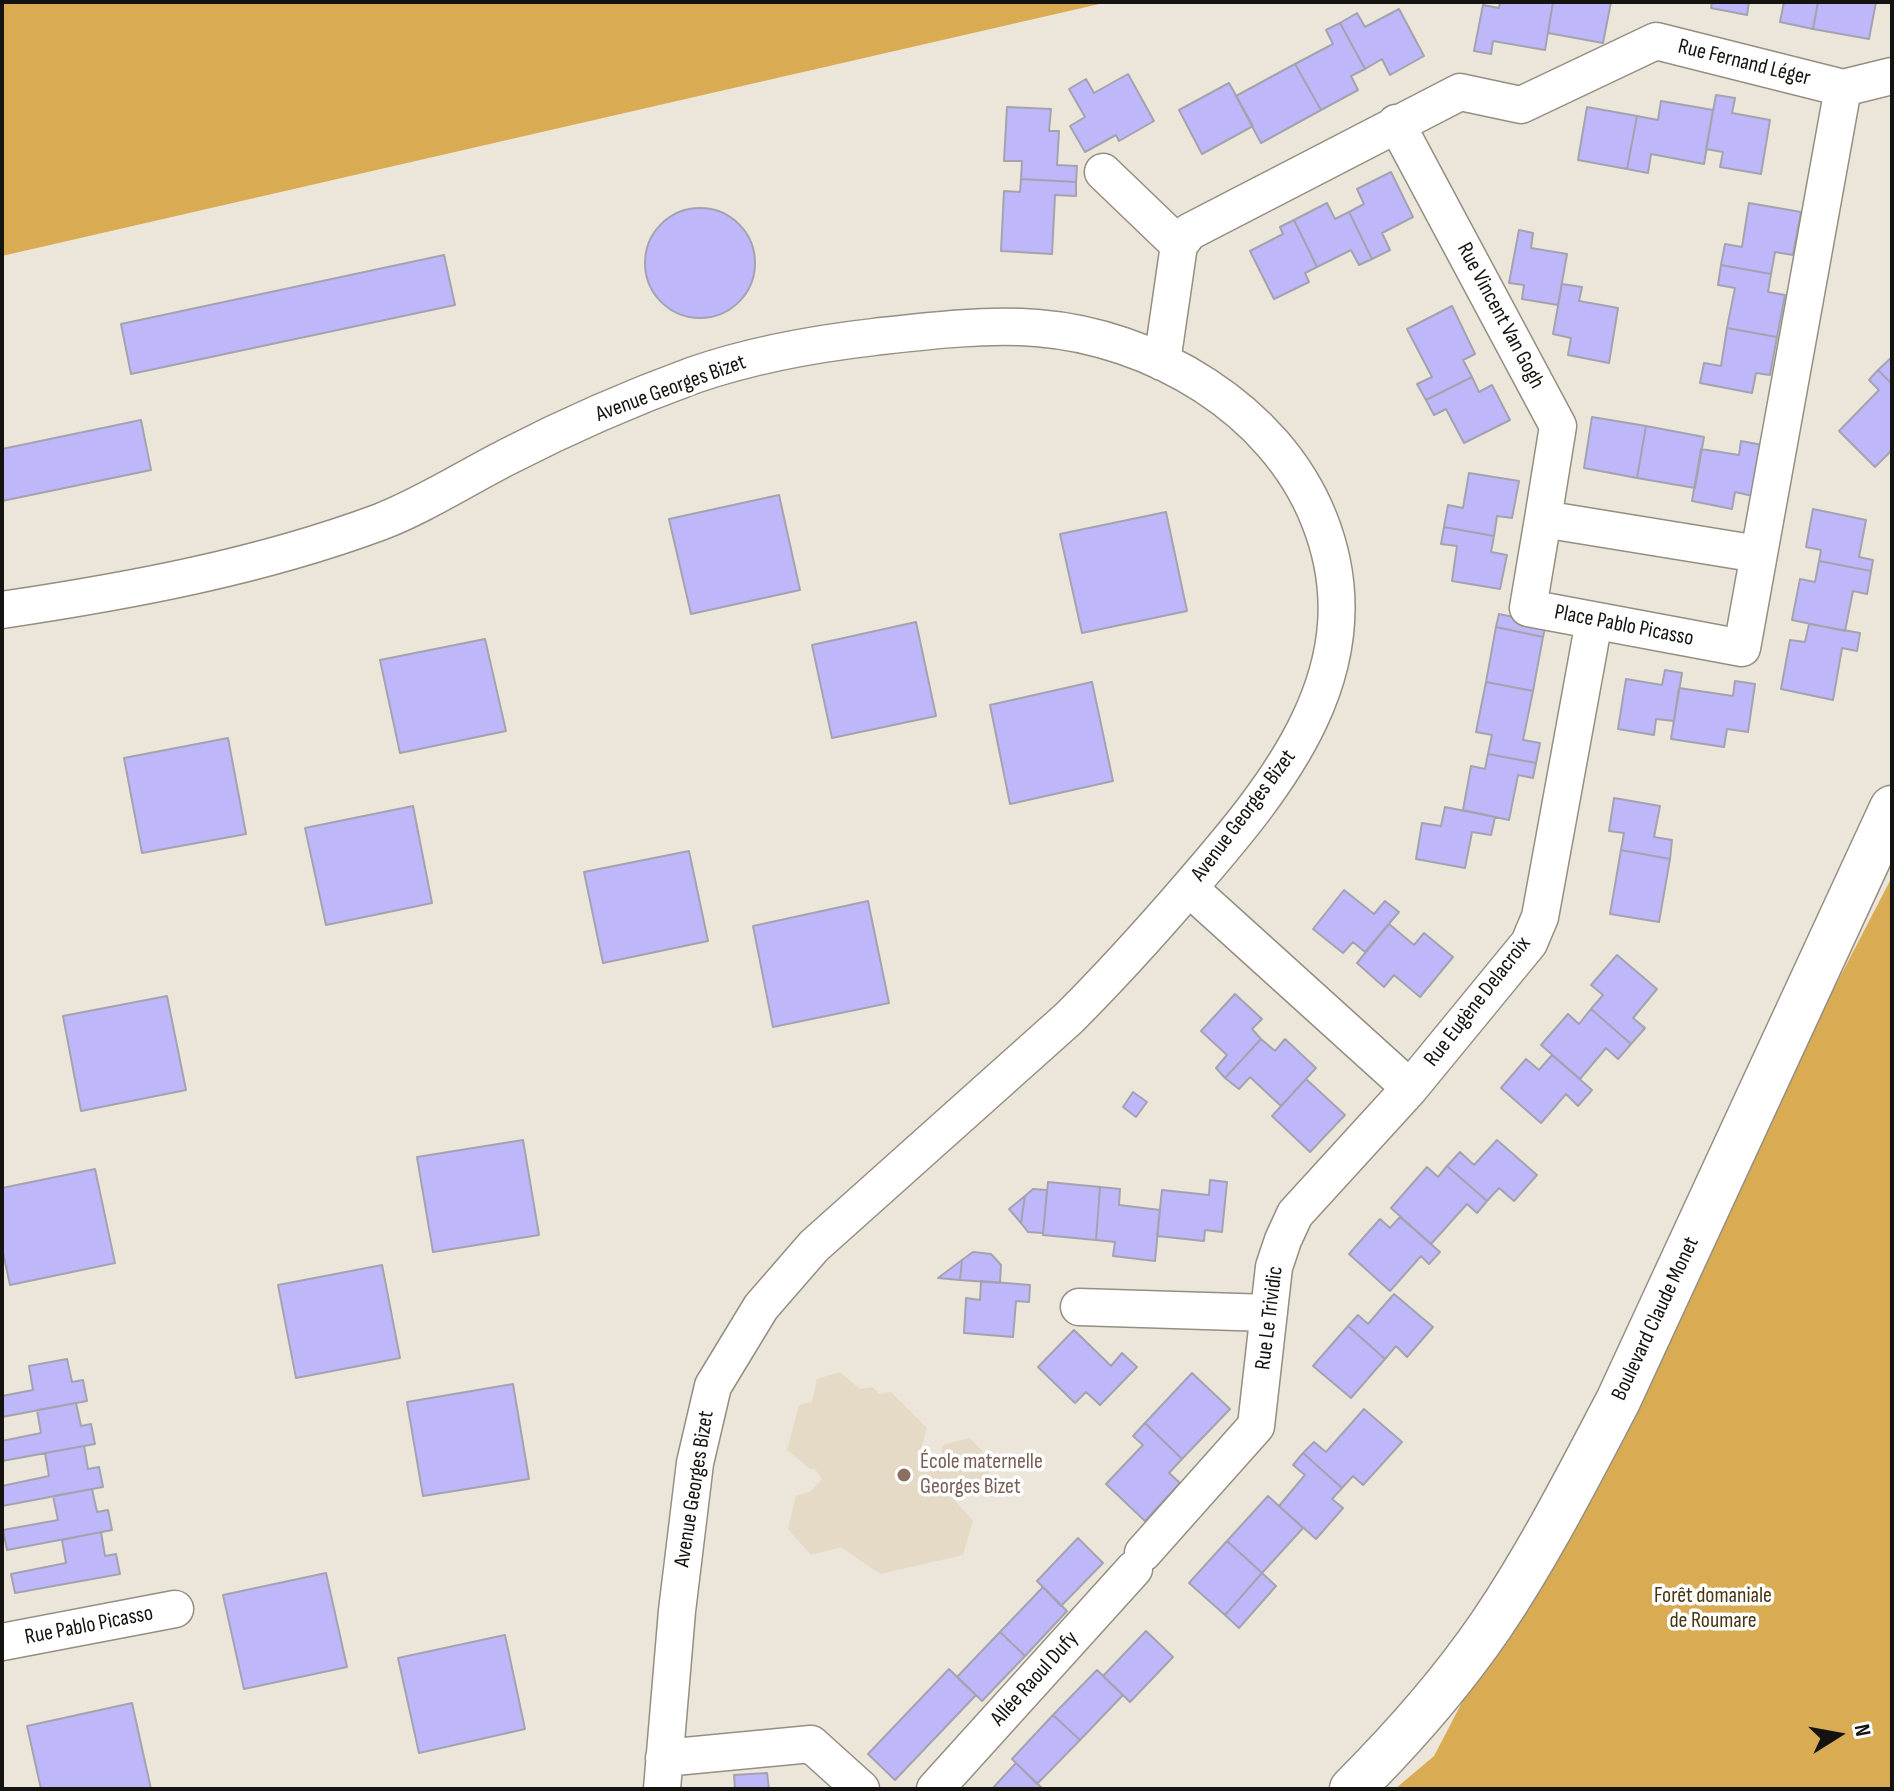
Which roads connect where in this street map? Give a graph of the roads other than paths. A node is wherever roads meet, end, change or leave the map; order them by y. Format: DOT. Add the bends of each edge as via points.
graph roads {
  1 [pos="1892,76"];
  2 [pos="1843,88"];
  3 [pos="1396,123"];
  4 [pos="1103,172"];
  5 [pos="1179,245"];
  6 [pos="1162,362"];
  7 [pos="1543,519"];
  8 [pos="1758,554"];
  9 [pos="2,610"];
  10 [pos="1594,621"];
  11 [pos="1892,808"];
  12 [pos="1189,888"];
  13 [pos="1410,1088"];
  14 [pos="1079,1307"];
  15 [pos="1269,1313"];
  16 [pos="1139,1561"];
  17 [pos="175,1609"];
  18 [pos="2,1642"];
  19 [pos="663,1773"];
  20 [pos="861,1789"];
  21 [pos="935,1789"];
  22 [pos="1352,1789"];
  1 -- 2 [label="street"];
  2 -- 3 [label="street, Rue Fernand Léger" via="1656,41 1521,105 1460,92"];
  2 -- 8 [label="street"];
  3 -- 5 [label="street, Rue Fernand Léger" via="1202,224"];
  3 -- 7 [label="street, Rue Vincent Van Gogh" via="1558,426"];
  4 -- 5 [label="street"];
  5 -- 6 [label="street"];
  6 -- 9 [label="street, Avenue Georges Bizet" via="1081,335 1027,328 946,330 783,351 694,375 546,437 383,521 239,566"];
  6 -- 12 [label="street, Avenue Georges Bizet" via="1210,389 1278,450 1321,522 1337,597 1333,651 1314,713 1290,759"];
  7 -- 8 [label="street"];
  7 -- 10 [label="street, Place Pablo Picasso" via="1528,608"];
  8 -- 10 [label="street, Place Pablo Picasso" via="1742,648"];
  10 -- 13 [label="street, Rue Eugène Delacroix" via="1540,917 1520,955"];
  11 -- 22 [label="street, Boulevard Claude Monet" via="1645,1343 1570,1493 1457,1672"];
  12 -- 13 [label="street, Rue Eugène Delacroix"];
  12 -- 19 [label="street, Avenue Georges Bizet" via="1069,1018 814,1246 761,1307 713,1386 695,1463"];
  13 -- 15 [label="street, Rue Le Trividic" via="1295,1214 1274,1267"];
  14 -- 15 [label="street"];
  15 -- 16 [label="street, Rue Le Trividic" via="1256,1426"];
  16 -- 21 [label="street, Allée Raoul Dufy"];
  17 -- 18 [label="street, Rue Pablo Picasso"];
  19 -- 20 [label="street" via="811,1744"];
}
